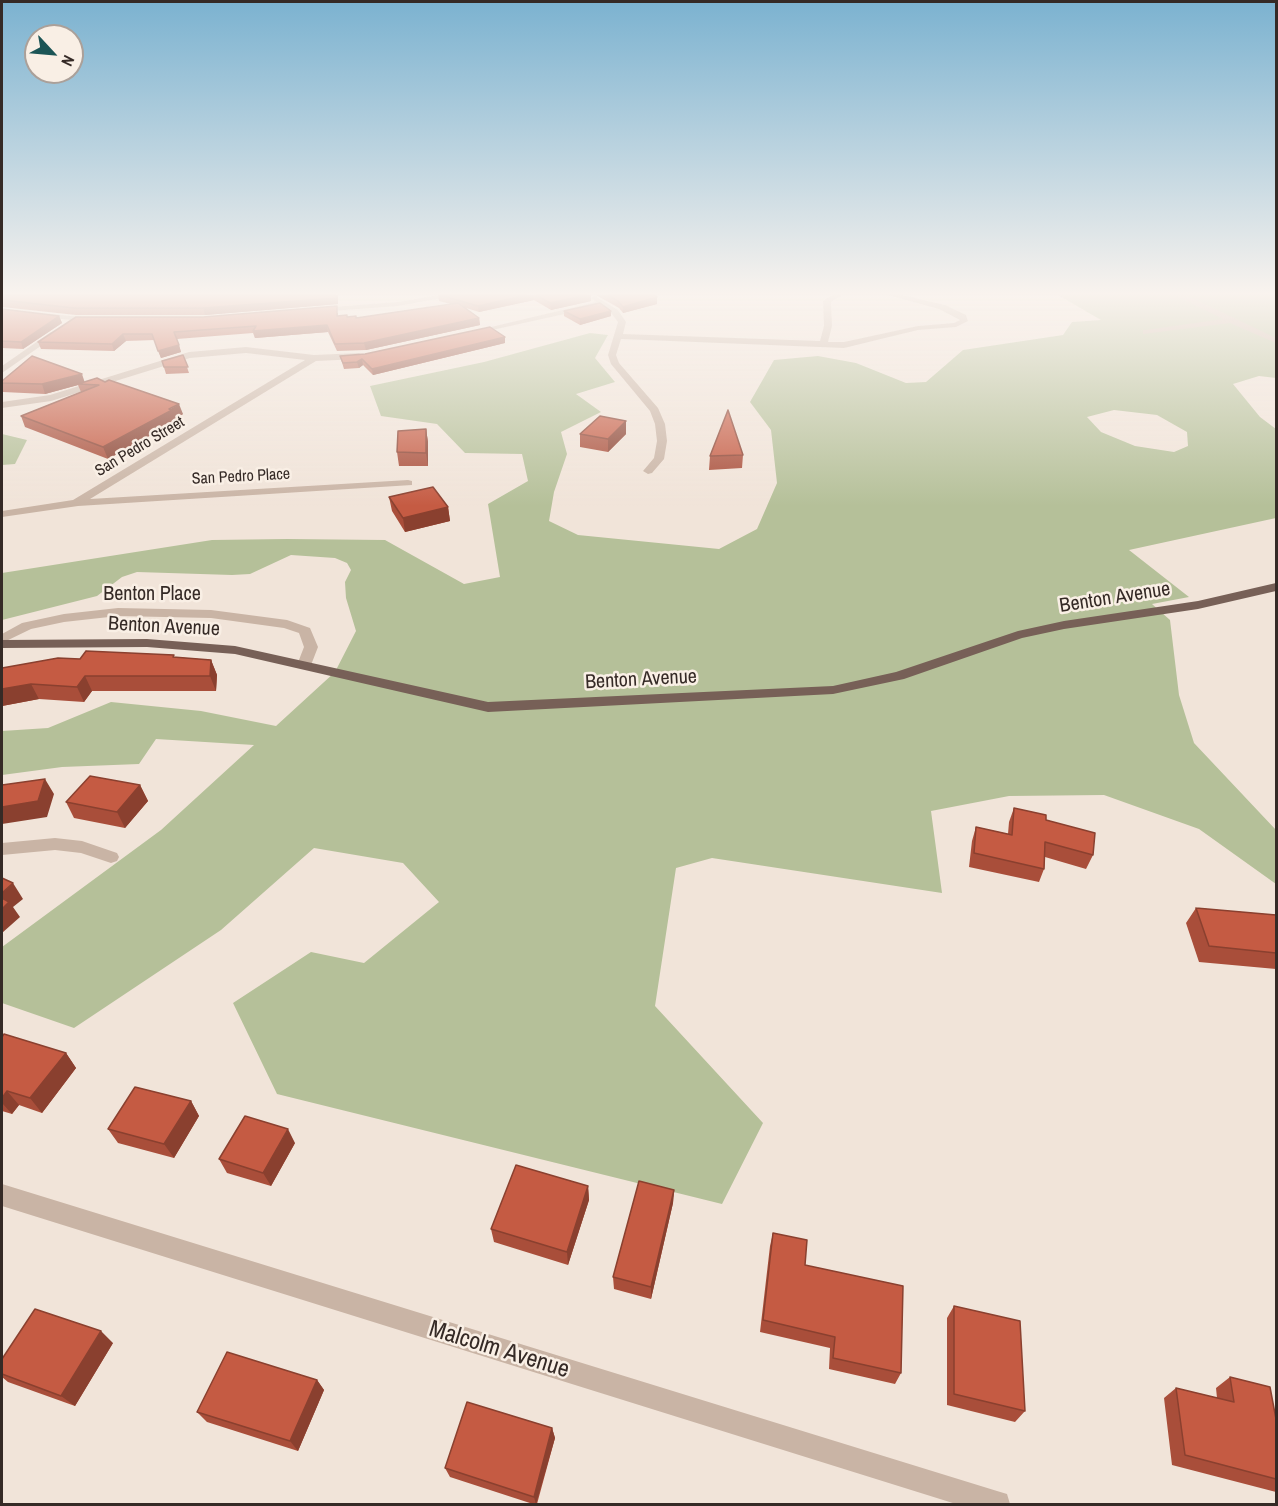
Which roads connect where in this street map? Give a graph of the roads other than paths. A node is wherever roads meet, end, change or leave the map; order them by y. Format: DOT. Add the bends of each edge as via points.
graph roads {
  1 [pos="156,365"];
  2 [pos="302,365"];
  3 [pos="616,365"];
  4 [pos="2,405"];
  5 [pos="648,471"];
  6 [pos="408,483"];
  7 [pos="76,503"];
  8 [pos="2,514"];
  9 [pos="1276,587"];
  10 [pos="2,639"];
  11 [pos="2,644"];
  12 [pos="304,665"];
  13 [pos="2,849"];
  14 [pos="111,856"];
  15 [pos="2,1195"];
  16 [pos="997,1504"];
  1 -- 4 [label="street" via="51,398"];
  2 -- 7 [label="street, San Pedro Street"];
  3 -- 5 [label="street" via="655,410 660,424 659,459"];
  6 -- 7 [label="street, San Pedro Place"];
  7 -- 8 [label="street, San Pedro Street"];
  9 -- 12 [label="main road, Benton Avenue" via="1198,605 1018,635 899,676 833,690 488,707"];
  10 -- 12 [label="street, Benton Place" via="27,626 64,618 118,612 211,614 260,619 305,631 311,647"];
  11 -- 12 [label="main road, Benton Avenue" via="147,643 235,650"];
  13 -- 14 [label="street" via="55,844"];
  15 -- 16 [label="street, Malcolm Avenue"];
}
